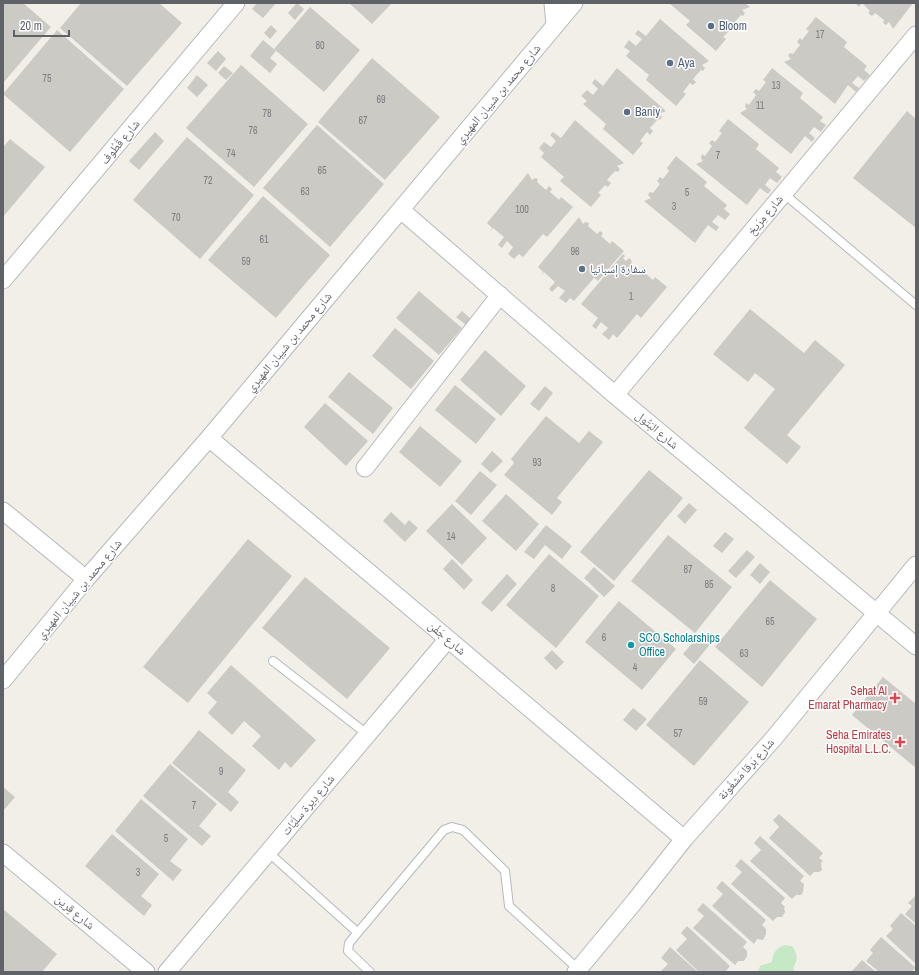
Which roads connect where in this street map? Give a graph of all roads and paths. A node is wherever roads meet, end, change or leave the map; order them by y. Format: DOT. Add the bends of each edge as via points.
graph roads {
  1 [pos="236,3"];
  2 [pos="553,3"];
  3 [pos="574,3"];
  4 [pos="555,25"];
  5 [pos="916,35"];
  6 [pos="783,193"];
  7 [pos="401,210"];
  8 [pos="3,280"];
  9 [pos="500,295"];
  10 [pos="916,305"];
  11 [pos="615,395"];
  12 [pos="209,438"];
  13 [pos="365,468"];
  14 [pos="3,510"];
  15 [pos="916,565"];
  16 [pos="86,579"];
  17 [pos="876,613"];
  18 [pos="448,639"];
  19 [pos="916,646"];
  20 [pos="273,661"];
  21 [pos="3,680"];
  22 [pos="367,734"];
  23 [pos="684,839"];
  24 [pos="268,852"];
  25 [pos="3,853"];
  26 [pos="357,932"];
  27 [pos="577,971"];
  28 [pos="146,972"];
  29 [pos="168,972"];
  30 [pos="370,972"];
  1 -- 8 [label="street, شارع قُطُوف"];
  2 -- 4 [label="street"];
  3 -- 4 [label="street, شارع محمد بن شيبان المهيري"];
  4 -- 7 [label="street, شارع محمد بن شيبان المهيري"];
  5 -- 6 [label="street, شارع مِرَيخ"];
  6 -- 10 [label="lane"];
  6 -- 11 [label="street, شارع مِرَيخ"];
  7 -- 9 [label="street, شارع البَتُول"];
  7 -- 12 [label="street, شارع محمد بن شيبان المهيري"];
  9 -- 11 [label="street, شارع البَتُول"];
  9 -- 13 [label="street"];
  11 -- 17 [label="street, شارع البَتُول"];
  12 -- 16 [label="street, شارع محمد بن شيبان المهيري"];
  12 -- 18 [label="street, شارع جَفْن"];
  14 -- 16 [label="street"];
  15 -- 17 [label="street, شارع بَرقا مَشغُونة"];
  16 -- 21 [label="street, شارع محمد بن شيبان المهيري"];
  17 -- 19 [label="street, شارع البَتُول"];
  17 -- 23 [label="street, شارع بَرقا مَشغُونة" via="774,738"];
  18 -- 22 [label="street, شارع دِيرة سلَيَّات"];
  18 -- 23 [label="street, شارع جَفْن"];
  20 -- 22 [label="lane"];
  22 -- 24 [label="street, شارع دِيرة سلَيَّات"];
  23 -- 27 [label="street, شارع بَرقا مَشغُونة"];
  24 -- 26 [label="lane"];
  24 -- 29 [label="street, شارع دِيرة سلَيَّات"];
  25 -- 28 [label="street, شارع قِرين"];
  26 -- 27 [label="lane" via="444,830 452,827 462,830 505,871 509,906"];
  26 -- 30 [label="lane" via="349,943 348,951"];
}
